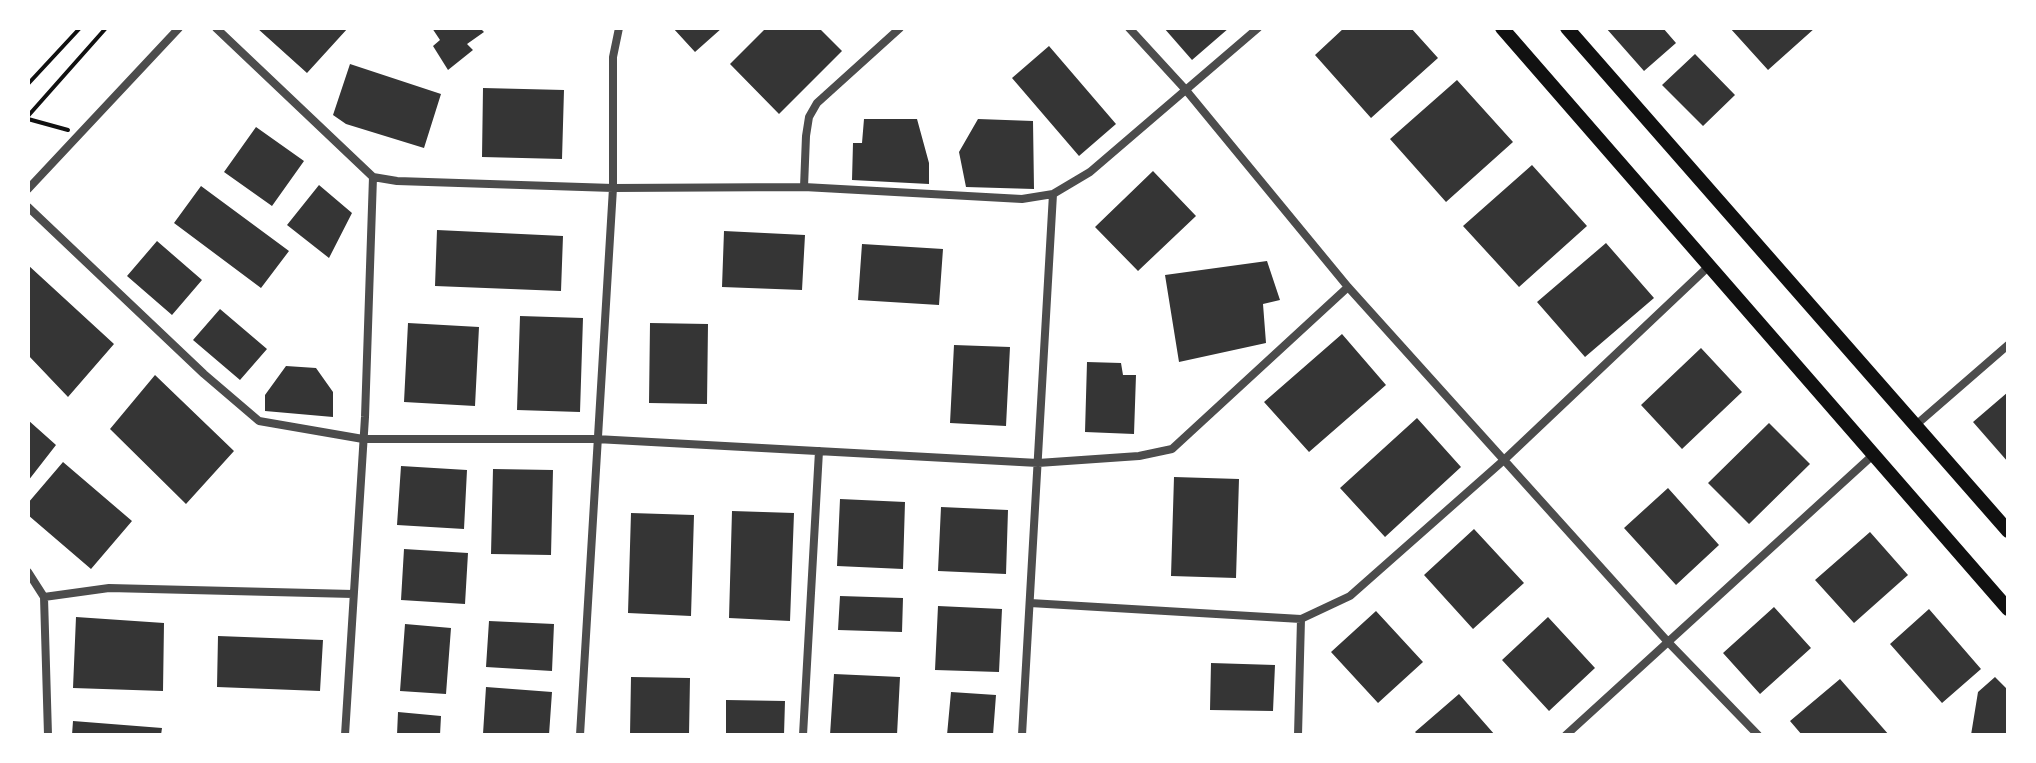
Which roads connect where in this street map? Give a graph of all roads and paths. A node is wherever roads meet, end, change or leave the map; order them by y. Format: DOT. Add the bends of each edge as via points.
graph roads {
  1 [pos="80,28"];
  2 [pos="106,28"];
  3 [pos="179,28"];
  4 [pos="216,28"];
  5 [pos="619,28"];
  6 [pos="900,28"];
  7 [pos="1129,28"];
  8 [pos="1258,28"];
  9 [pos="1502,28"];
  10 [pos="1567,28"];
  11 [pos="28,84"];
  12 [pos="1185,89"];
  13 [pos="28,118"];
  14 [pos="80,134"];
  15 [pos="373,177"];
  16 [pos="804,187"];
  17 [pos="613,188"];
  18 [pos="28,189"];
  19 [pos="1053,194"];
  20 [pos="28,207"];
  21 [pos="1709,266"];
  22 [pos="1348,287"];
  23 [pos="2008,345"];
  24 [pos="1917,424"];
  25 [pos="363,439"];
  26 [pos="596,439"];
  27 [pos="819,451"];
  28 [pos="1873,455"];
  29 [pos="1504,460"];
  30 [pos="1038,463"];
  31 [pos="2008,531"];
  32 [pos="28,572"];
  33 [pos="353,594"];
  34 [pos="44,597"];
  35 [pos="1030,603"];
  36 [pos="2008,609"];
  37 [pos="1301,619"];
  38 [pos="1668,642"];
  39 [pos="48,735"];
  40 [pos="345,735"];
  41 [pos="580,735"];
  42 [pos="803,735"];
  43 [pos="1022,735"];
  44 [pos="1298,735"];
  45 [pos="1566,735"];
  46 [pos="1758,735"];
  1 -- 11 [label="path"];
  2 -- 13 [label="path"];
  3 -- 14 [label="street"];
  4 -- 15 [label="street"];
  5 -- 17 [label="street" via="613,57"];
  6 -- 16 [label="street" via="817,103 806,136"];
  7 -- 12 [label="street"];
  8 -- 12 [label="street"];
  9 -- 21 [label="main road"];
  10 -- 24 [label="main road"];
  12 -- 19 [label="street" via="1099,164"];
  12 -- 22 [label="street"];
  13 -- 14 [label="path"];
  14 -- 18 [label="street"];
  15 -- 17 [label="street"];
  15 -- 25 [label="street"];
  16 -- 17 [label="street"];
  16 -- 19 [label="street" via="1022,199"];
  17 -- 26 [label="street"];
  19 -- 30 [label="street"];
  20 -- 25 [label="street" via="259,421"];
  21 -- 28 [label="main road"];
  21 -- 29 [label="street"];
  22 -- 29 [label="street"];
  22 -- 30 [label="street" via="1172,449"];
  23 -- 24 [label="street"];
  24 -- 31 [label="main road"];
  25 -- 26 [label="street"];
  25 -- 33 [label="street"];
  26 -- 27 [label="street"];
  26 -- 41 [label="street"];
  27 -- 30 [label="street"];
  27 -- 42 [label="street"];
  28 -- 36 [label="main road"];
  28 -- 38 [label="street"];
  29 -- 37 [label="street" via="1350,596"];
  29 -- 38 [label="street"];
  30 -- 35 [label="street"];
  32 -- 34 [label="street"];
  33 -- 34 [label="street" via="109,588"];
  33 -- 40 [label="street"];
  34 -- 39 [label="street"];
  35 -- 37 [label="street"];
  35 -- 43 [label="street"];
  37 -- 44 [label="street"];
  38 -- 45 [label="street"];
  38 -- 46 [label="street"];
}
